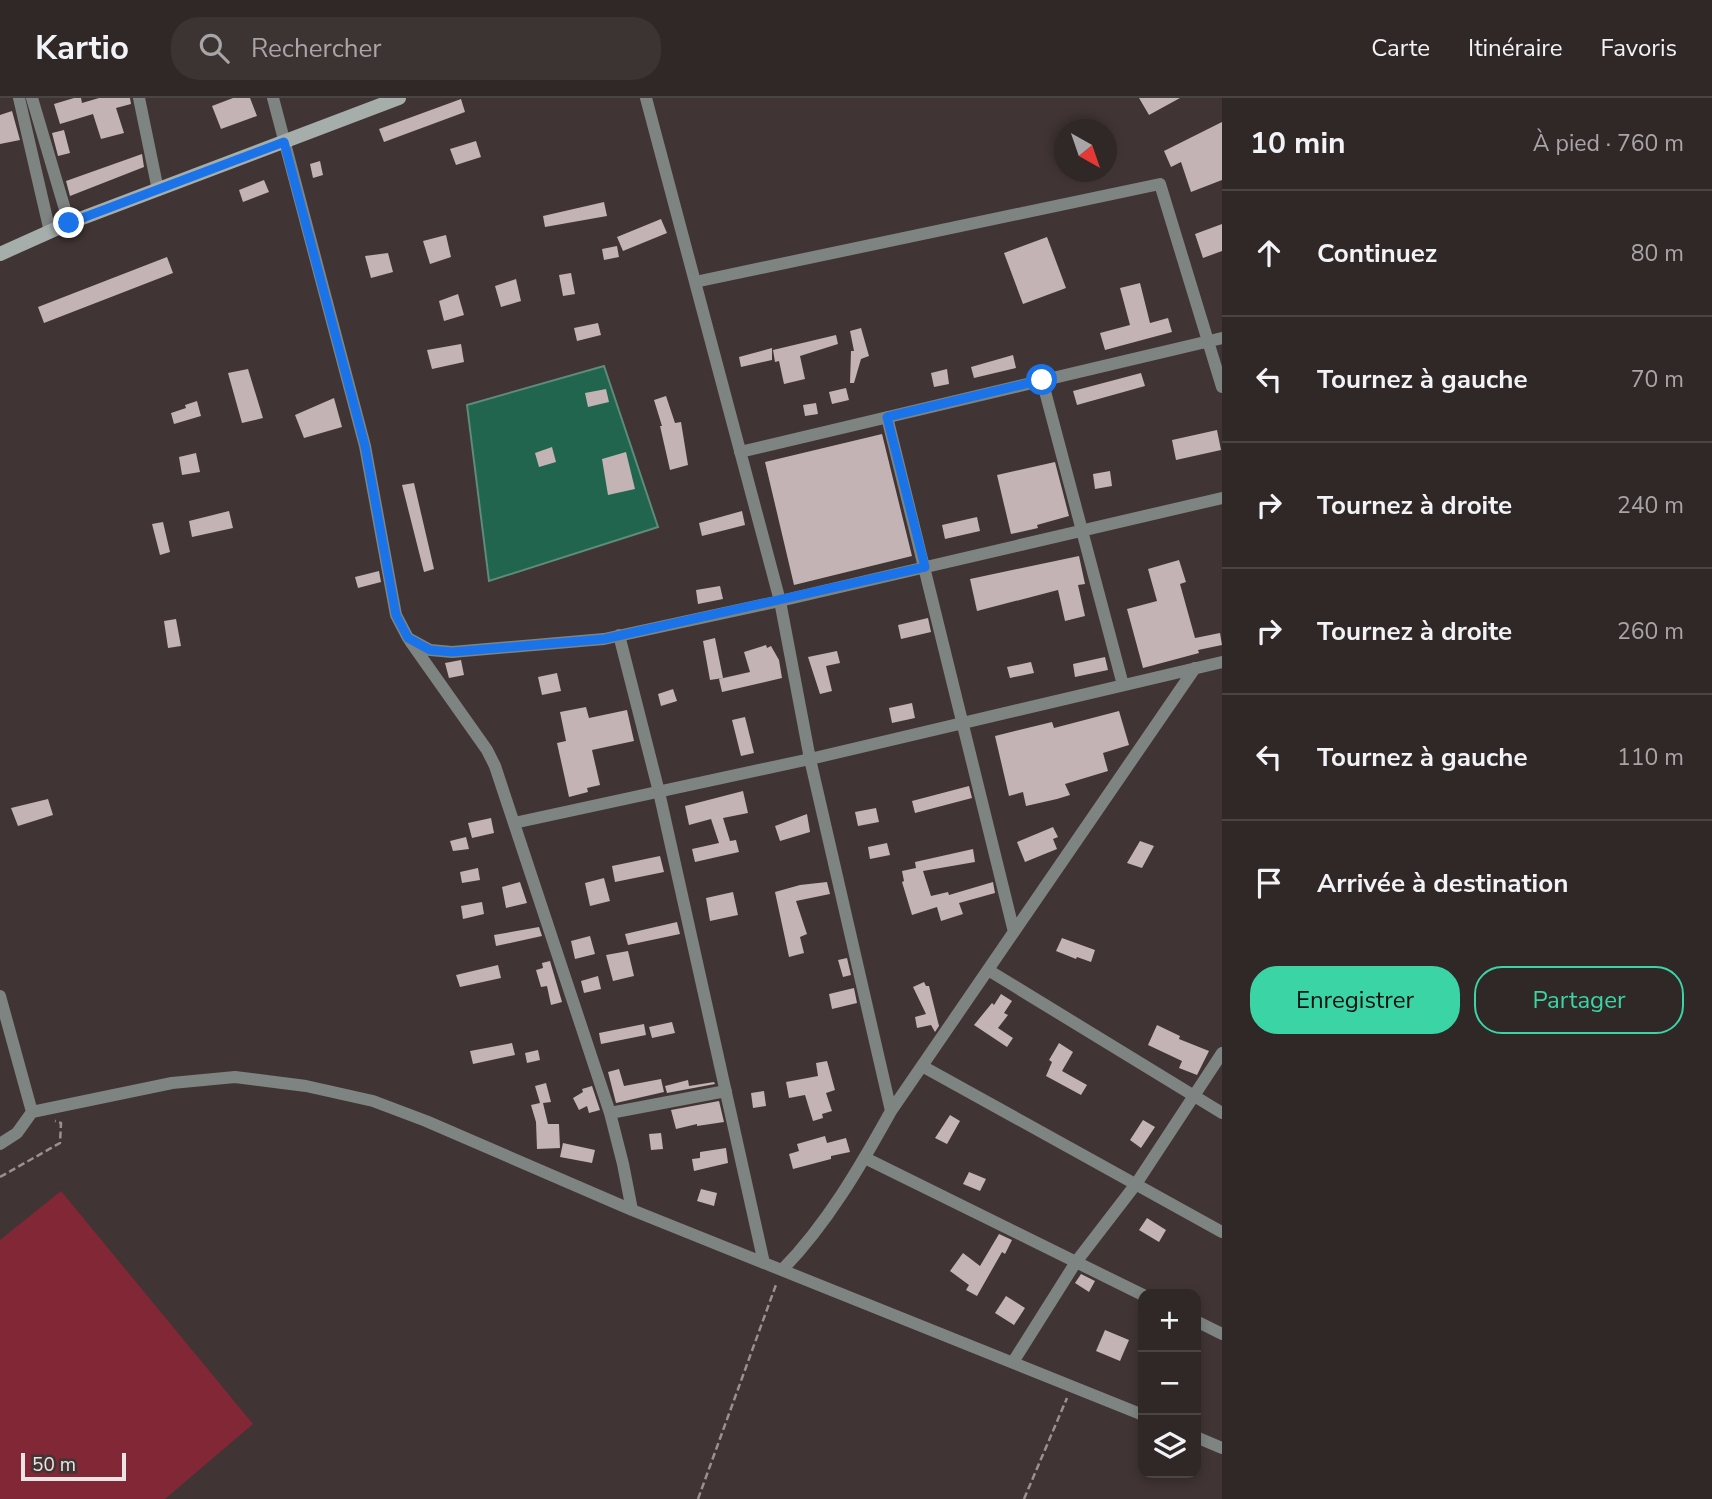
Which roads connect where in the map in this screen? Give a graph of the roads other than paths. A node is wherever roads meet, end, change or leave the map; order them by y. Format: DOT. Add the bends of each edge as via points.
graph roads {
  1 [pos="19,98"];
  2 [pos="32,98"];
  3 [pos="139,98"];
  4 [pos="273,98"];
  5 [pos="646,98"];
  6 [pos="393,99"];
  7 [pos="284,142"];
  8 [pos="158,190"];
  9 [pos="69,223"];
  10 [pos="50,232"];
  11 [pos="0,254"];
  12 [pos="695,282"];
  13 [pos="1222,338"];
  14 [pos="1208,341"];
  15 [pos="1042,380"];
  16 [pos="1222,387"];
  17 [pos="887,417"];
  18 [pos="740,452"];
  19 [pos="1222,498"];
  20 [pos="1082,531"];
  21 [pos="925,567"];
  22 [pos="780,601"];
  23 [pos="619,635"];
  24 [pos="408,638"];
  25 [pos="1222,662"];
  26 [pos="1195,668"];
  27 [pos="1122,685"];
  28 [pos="962,723"];
  29 [pos="810,759"];
  30 [pos="659,792"];
  31 [pos="514,823"];
  32 [pos="1014,932"];
  33 [pos="988,970"];
  34 [pos="0,996"];
  35 [pos="1222,1053"];
  36 [pos="922,1066"];
  37 [pos="726,1091"];
  38 [pos="1194,1096"];
  39 [pos="891,1111"];
  40 [pos="32,1112"];
  41 [pos="610,1113"];
  42 [pos="1222,1113"];
  43 [pos="0,1144"];
  44 [pos="865,1158"];
  45 [pos="1136,1184"];
  46 [pos="632,1210"];
  47 [pos="1222,1232"];
  48 [pos="1076,1262"];
  49 [pos="764,1263"];
  50 [pos="782,1270"];
  51 [pos="1138,1293"];
  52 [pos="1201,1324"];
  53 [pos="1222,1334"];
  54 [pos="1013,1362"];
  55 [pos="1138,1413"];
  56 [pos="1201,1439"];
  57 [pos="1222,1448"];
  1 -- 10 [label="street"];
  2 -- 9 [label="street"];
  3 -- 8 [label="street"];
  4 -- 7 [label="street"];
  5 -- 12 [label="street"];
  6 -- 7 [label="main road"];
  7 -- 8 [label="main road"];
  7 -- 24 [label="street" via="365,446 396,615"];
  8 -- 9 [label="main road"];
  9 -- 10 [label="main road"];
  10 -- 11 [label="main road"];
  12 -- 14 [label="street" via="1160,184"];
  12 -- 18 [label="street"];
  13 -- 14 [label="street"];
  14 -- 15 [label="street"];
  14 -- 16 [label="street"];
  15 -- 17 [label="street"];
  15 -- 20 [label="street"];
  17 -- 18 [label="street"];
  17 -- 21 [label="street"];
  18 -- 22 [label="street"];
  19 -- 20 [label="street"];
  20 -- 21 [label="street"];
  20 -- 27 [label="street"];
  21 -- 22 [label="street"];
  21 -- 28 [label="street"];
  22 -- 23 [label="street"];
  22 -- 29 [label="street"];
  23 -- 24 [label="street" via="452,652 430,650"];
  23 -- 30 [label="street"];
  24 -- 31 [label="street" via="487,750"];
  25 -- 26 [label="street"];
  26 -- 27 [label="street"];
  26 -- 32 [label="street"];
  27 -- 28 [label="street"];
  28 -- 29 [label="street"];
  28 -- 32 [label="street"];
  29 -- 30 [label="street"];
  29 -- 39 [label="street"];
  30 -- 31 [label="street"];
  30 -- 37 [label="street"];
  31 -- 41 [label="street"];
  32 -- 33 [label="street"];
  33 -- 36 [label="street"];
  33 -- 38 [label="street"];
  34 -- 40 [label="street"];
  35 -- 38 [label="street"];
  36 -- 39 [label="street"];
  36 -- 45 [label="street"];
  37 -- 41 [label="street"];
  37 -- 49 [label="street"];
  38 -- 42 [label="street"];
  38 -- 45 [label="street"];
  39 -- 44 [label="street"];
  40 -- 43 [label="street" via="17,1133"];
  40 -- 46 [label="street" via="172,1083 235,1077 306,1086 373,1101 426,1121"];
  41 -- 46 [label="street"];
  44 -- 48 [label="street"];
  44 -- 50 [label="street" via="805,1246"];
  45 -- 47 [label="street"];
  45 -- 48 [label="street"];
  46 -- 49 [label="street"];
  48 -- 51 [label="street"];
  48 -- 54 [label="street"];
  49 -- 50 [label="street"];
  50 -- 54 [label="street"];
  52 -- 53 [label="street"];
  54 -- 55 [label="street"];
  56 -- 57 [label="street"];
}
